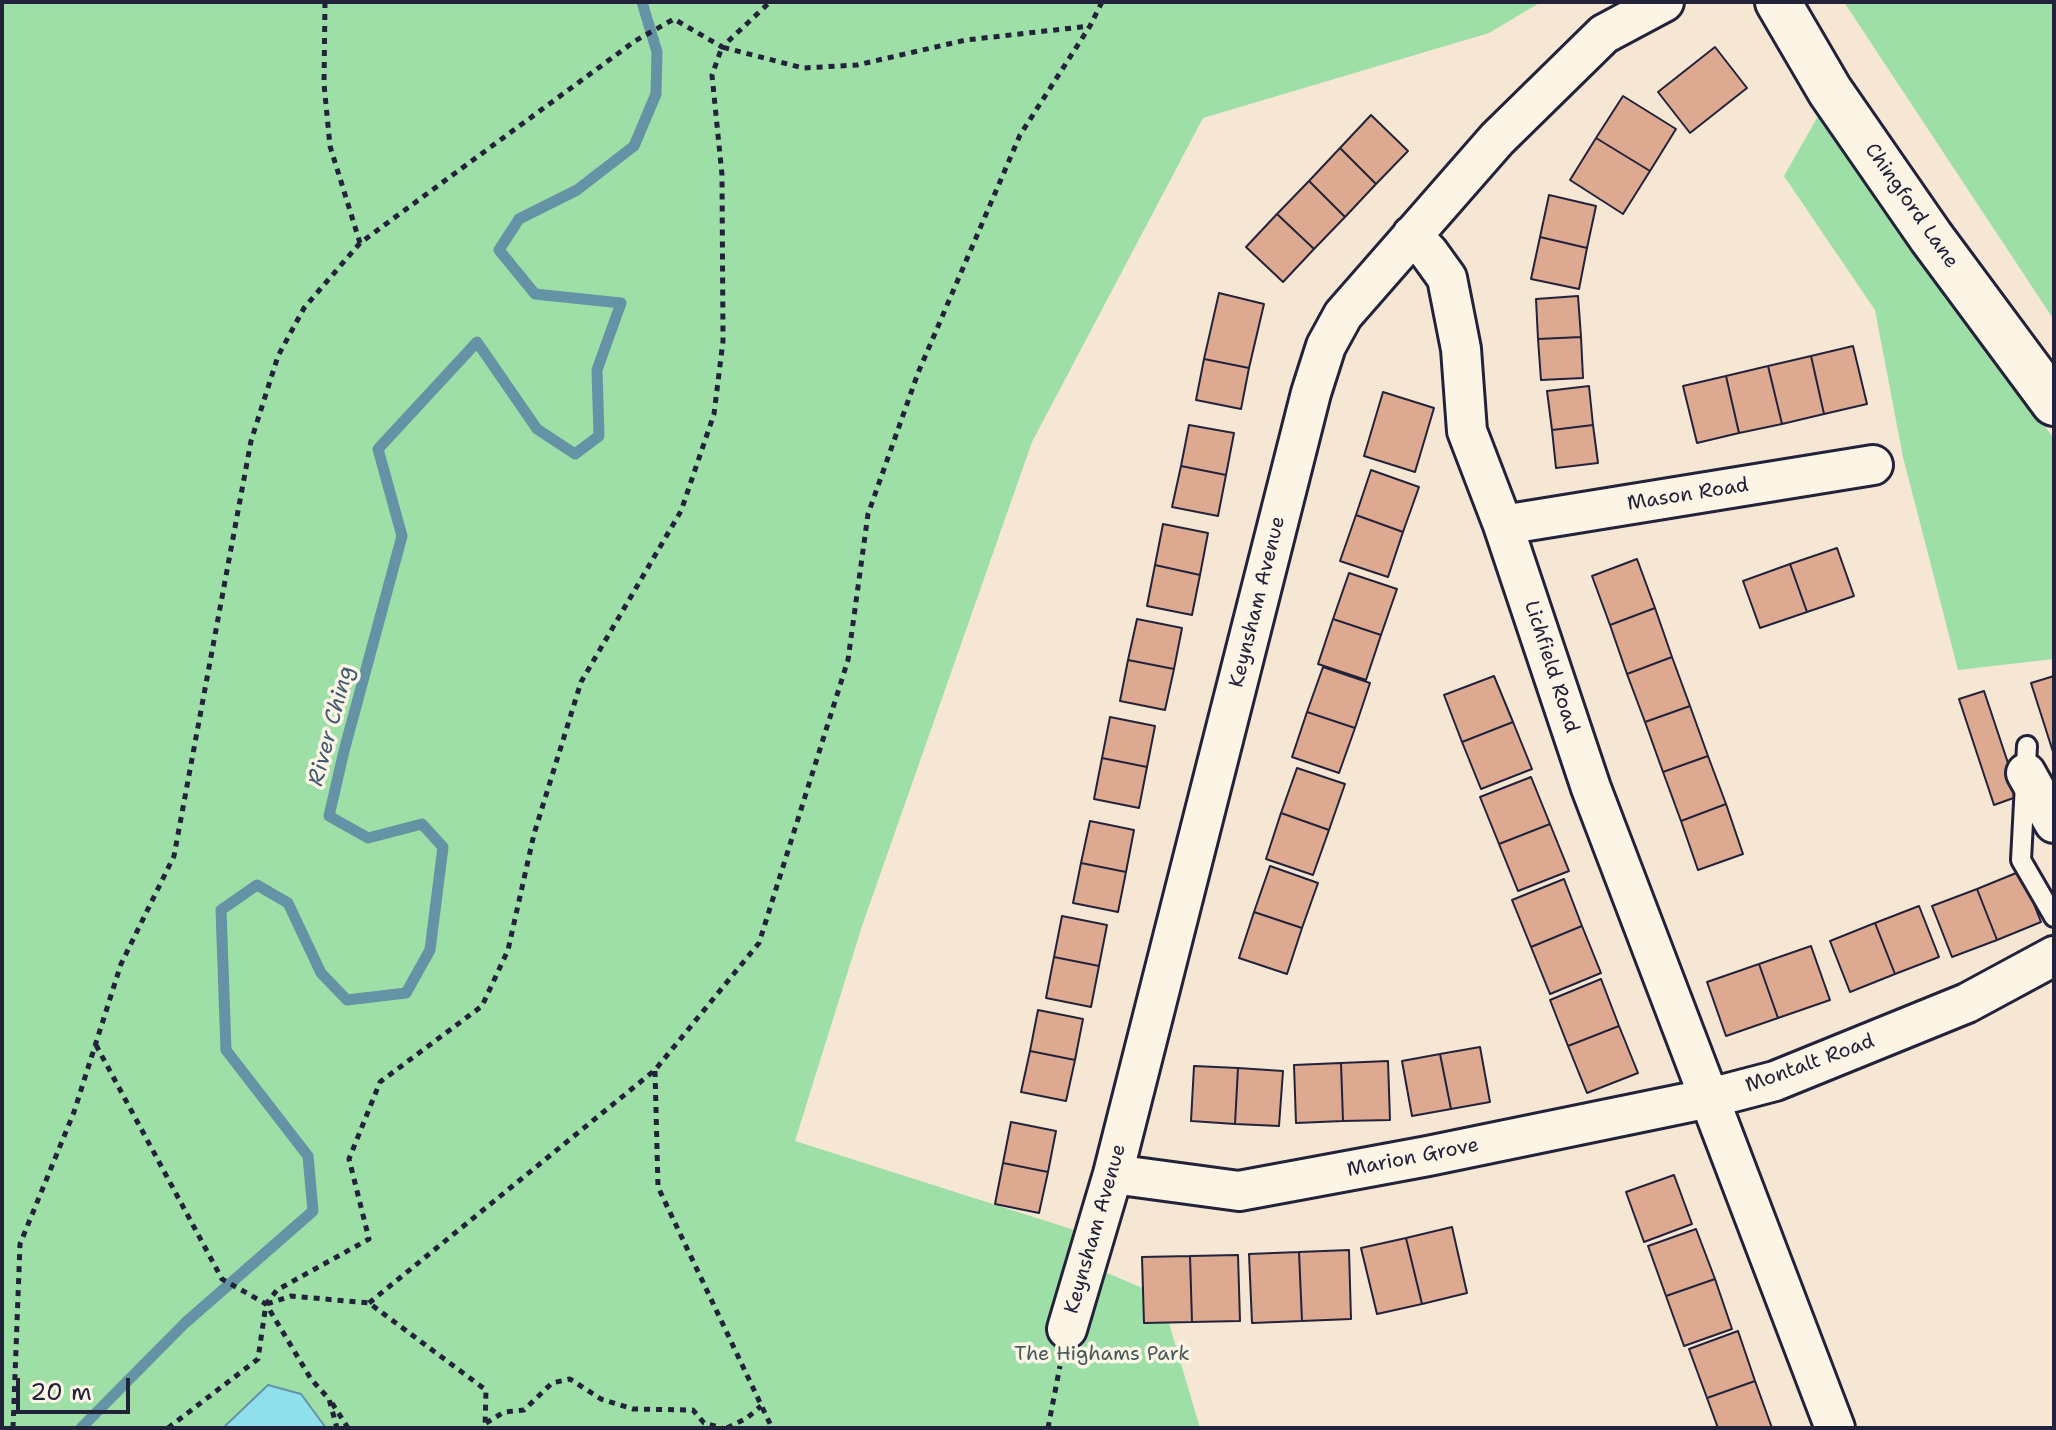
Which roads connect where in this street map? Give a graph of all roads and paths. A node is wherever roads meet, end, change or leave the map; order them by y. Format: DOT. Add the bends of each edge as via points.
graph roads {
  1 [pos="325,2"];
  2 [pos="770,2"];
  3 [pos="1102,2"];
  4 [pos="1664,2"];
  5 [pos="1778,2"];
  6 [pos="1090,26"];
  7 [pos="722,47"];
  8 [pos="1412,235"];
  9 [pos="360,243"];
  10 [pos="2054,403"];
  11 [pos="1873,465"];
  12 [pos="1503,525"];
  13 [pos="2035,772"];
  14 [pos="2054,823"];
  15 [pos="2054,917"];
  16 [pos="2054,956"];
  17 [pos="95,1044"];
  18 [pos="655,1070"];
  19 [pos="1710,1098"];
  20 [pos="1113,1174"];
  21 [pos="369,1303"];
  22 [pos="266,1304"];
  23 [pos="1067,1329"];
  24 [pos="329,1399"];
  25 [pos="761,1406"];
  26 [pos="485,1426"];
  27 [pos="13,1428"];
  28 [pos="168,1428"];
  29 [pos="337,1428"];
  30 [pos="348,1428"];
  31 [pos="724,1428"];
  32 [pos="772,1428"];
  33 [pos="1048,1428"];
  34 [pos="1835,1428"];
  1 -- 9 [label="path" via="330,146"];
  2 -- 7 [label="path"];
  3 -- 6 [label="path"];
  4 -- 8 [label="street, Keynsham Avenue" via="1604,34 1497,139"];
  5 -- 10 [label="main road, Chingford Lane" via="1931,237"];
  6 -- 7 [label="path" via="966,40 857,65 803,68"];
  6 -- 18 [label="path" via="1020,135 918,373 868,514 848,660 759,943"];
  7 -- 9 [label="path" via="674,19 635,41"];
  7 -- 22 [label="path" via="712,75 722,175 723,341 714,414 681,511 581,682 534,834 508,950 482,1006 380,1082 349,1159 369,1239 277,1290"];
  8 -- 12 [label="street, Lichfield Road" via="1447,278 1461,349 1467,431"];
  8 -- 20 [label="street, Keynsham Avenue" via="1343,315 1322,357"];
  9 -- 17 [label="path" via="304,308 278,356 251,441 174,856 121,964"];
  11 -- 12 [label="street, Mason Road"];
  12 -- 19 [label="street, Lichfield Road" via="1591,788"];
  13 -- 14 [label="street"];
  13 -- 15 [label="lane" via="2021,860"];
  16 -- 19 [label="street, Montalt Road" via="1967,1003 1775,1081"];
  17 -- 22 [label="path" via="222,1279"];
  17 -- 27 [label="path" via="74,1112 20,1244"];
  18 -- 21 [label="path"];
  18 -- 25 [label="path" via="658,1187"];
  19 -- 20 [label="street, Marion Grove" via="1239,1191"];
  19 -- 34 [label="street"];
  20 -- 23 [label="street, Keynsham Avenue"];
  21 -- 22 [label="path" via="291,1296"];
  21 -- 26 [label="path" via="486,1390"];
  22 -- 24 [label="path"];
  22 -- 28 [label="path" via="258,1359"];
  23 -- 33 [label="path"];
  24 -- 29 [label="path"];
  24 -- 30 [label="path"];
  25 -- 31 [label="path"];
  25 -- 32 [label="path"];
  26 -- 31 [label="path" via="504,1412 524,1410 552,1383 570,1379 601,1399 633,1409 693,1410 704,1423"];
}
